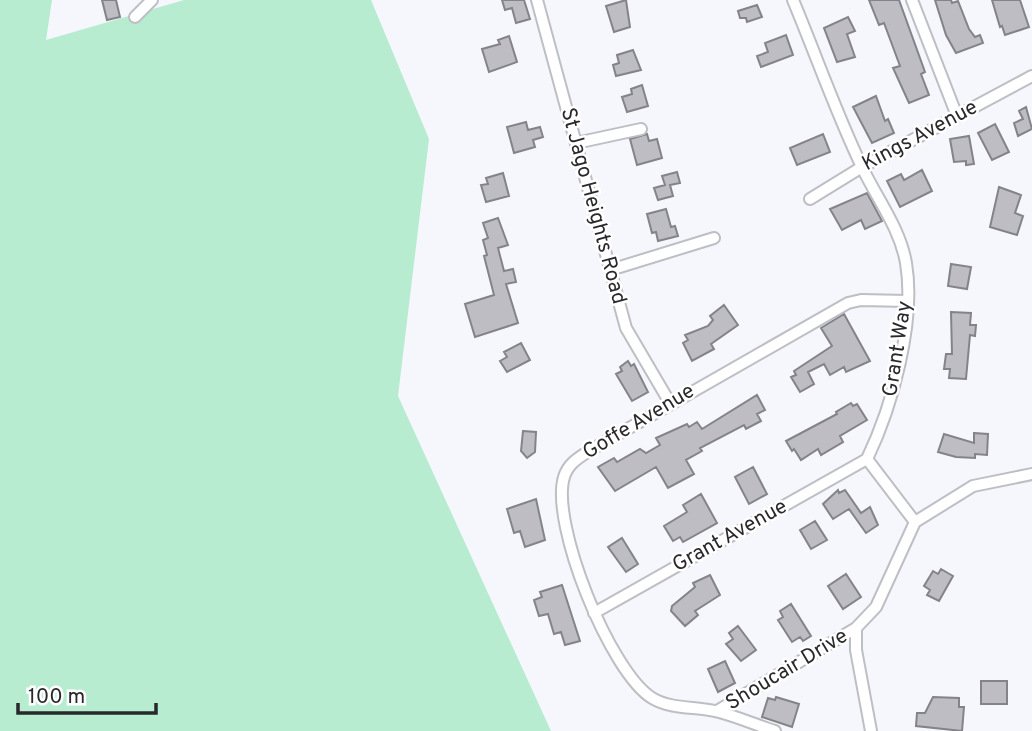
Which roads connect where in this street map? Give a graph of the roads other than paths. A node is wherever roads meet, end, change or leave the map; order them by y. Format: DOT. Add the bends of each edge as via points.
graph roads {
  1 [pos="152,0"];
  2 [pos="537,0"];
  3 [pos="793,0"];
  4 [pos="912,0"];
  5 [pos="135,17"];
  6 [pos="1032,76"];
  7 [pos="957,116"];
  8 [pos="641,129"];
  9 [pos="576,143"];
  10 [pos="862,167"];
  11 [pos="810,200"];
  12 [pos="714,237"];
  13 [pos="610,270"];
  14 [pos="907,301"];
  15 [pos="670,402"];
  16 [pos="867,459"];
  17 [pos="1032,474"];
  18 [pos="915,522"];
  19 [pos="594,613"];
  20 [pos="856,628"];
  21 [pos="717,711"];
  22 [pos="775,731"];
  23 [pos="871,731"];
  1 -- 5 [label="street"];
  2 -- 9 [label="street, St Jago Heights Road"];
  3 -- 10 [label="street, Grant Way"];
  4 -- 7 [label="street"];
  6 -- 7 [label="street, Kings Avenue"];
  7 -- 10 [label="street, Kings Avenue"];
  8 -- 9 [label="street"];
  9 -- 13 [label="street, St Jago Heights Road"];
  10 -- 11 [label="street, Kings Avenue"];
  10 -- 14 [label="street, Grant Way" via="901,240"];
  12 -- 13 [label="street"];
  13 -- 15 [label="street, St Jago Heights Road" via="626,328"];
  14 -- 15 [label="street, Goffe Avenue" via="848,303"];
  14 -- 16 [label="street, Grant Way" via="887,415"];
  15 -- 19 [label="street, Goffe Avenue" via="576,459 564,475 565,524"];
  16 -- 18 [label="street"];
  16 -- 19 [label="street, Grant Avenue"];
  17 -- 18 [label="street" via="973,486"];
  18 -- 20 [label="street, Shoucair Drive" via="876,607"];
  19 -- 21 [label="street, Goffe Avenue" via="623,668 653,698"];
  20 -- 21 [label="street, Shoucair Drive"];
  20 -- 23 [label="street"];
  21 -- 22 [label="street, Goffe Avenue"];
}
